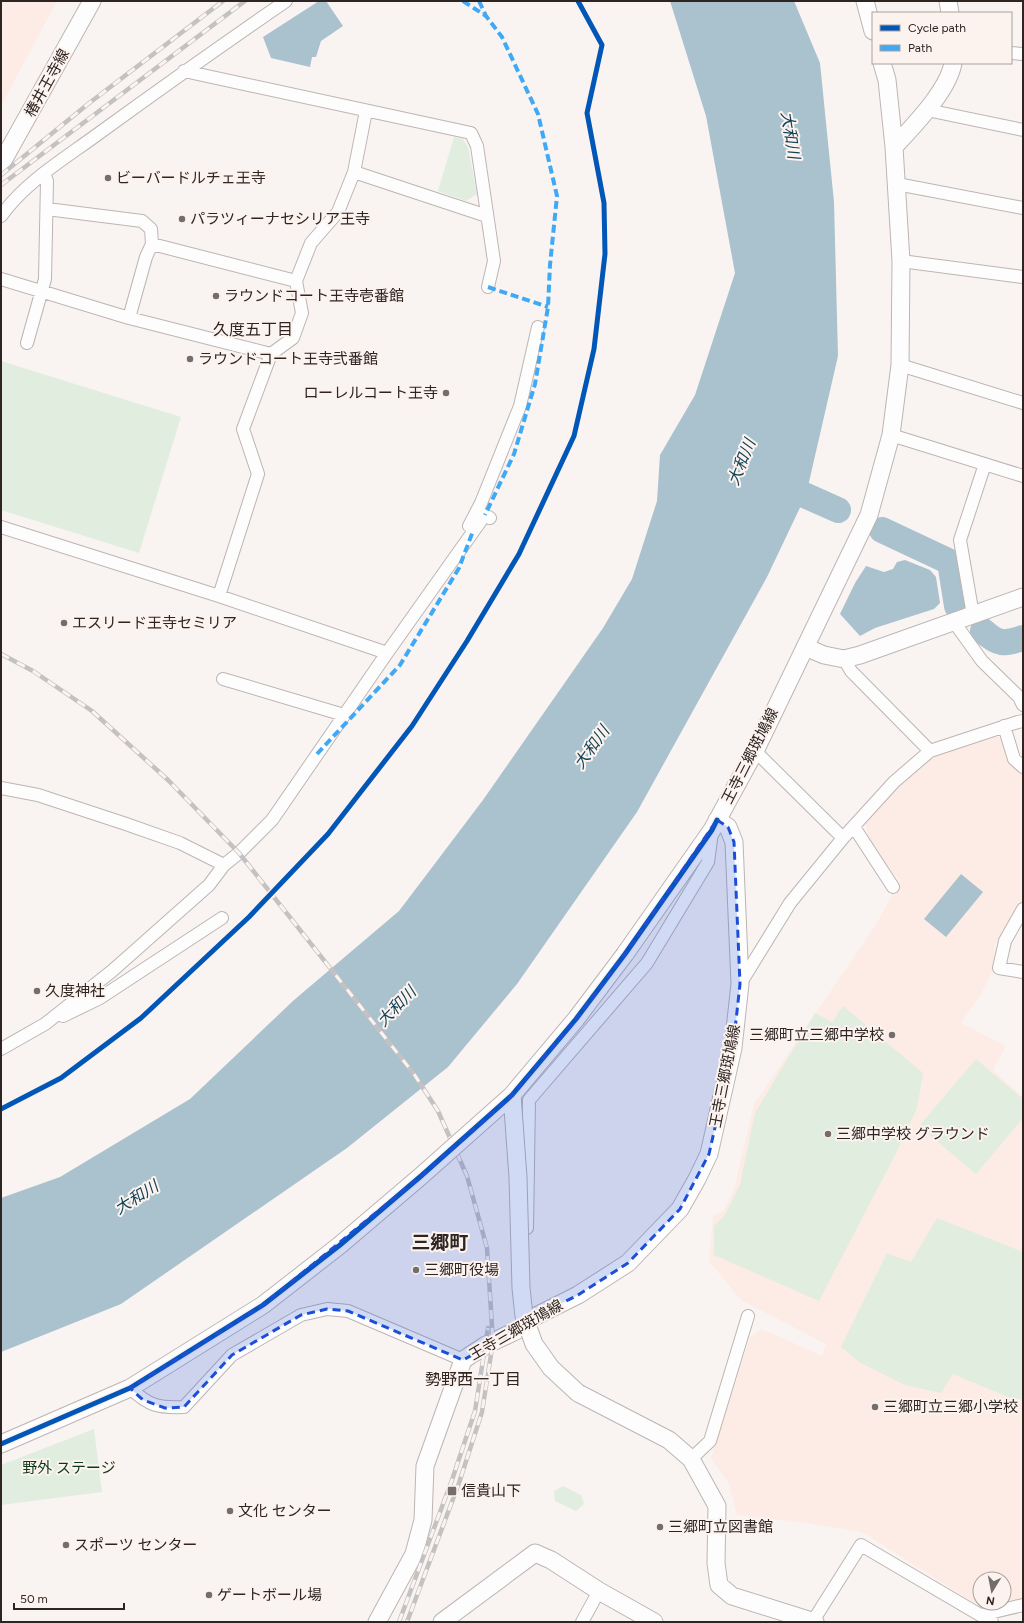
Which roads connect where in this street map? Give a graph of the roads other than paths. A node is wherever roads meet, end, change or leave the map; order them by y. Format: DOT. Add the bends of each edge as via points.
graph roads {
  1 [pos="92,1"];
  2 [pos="286,1"];
  3 [pos="865,1"];
  4 [pos="948,1"];
  5 [pos="950,12"];
  6 [pos="872,27"];
  7 [pos="1012,53"];
  8 [pos="1023,54"];
  9 [pos="882,64"];
  10 [pos="953,64"];
  11 [pos="184,71"];
  12 [pos="927,110"];
  13 [pos="366,111"];
  14 [pos="1023,130"];
  15 [pos="894,147"];
  16 [pos="1,164"];
  17 [pos="354,172"];
  18 [pos="44,173"];
  19 [pos="897,184"];
  20 [pos="1023,208"];
  21 [pos="47,210"];
  22 [pos="1,216"];
  23 [pos="487,216"];
  24 [pos="152,244"];
  25 [pos="901,261"];
  26 [pos="1023,277"];
  27 [pos="1,279"];
  28 [pos="296,281"];
  29 [pos="488,286"];
  30 [pos="42,291"];
  31 [pos="129,318"];
  32 [pos="538,327"];
  33 [pos="27,344"];
  34 [pos="271,354"];
  35 [pos="900,365"];
  36 [pos="1023,403"];
  37 [pos="891,435"];
  38 [pos="985,464"];
  39 [pos="1023,476"];
  40 [pos="490,518"];
  41 [pos="1,527"];
  42 [pos="449,565"];
  43 [pos="218,596"];
  44 [pos="1023,597"];
  45 [pos="973,615"];
  46 [pos="954,622"];
  47 [pos="805,647"];
  48 [pos="386,653"];
  49 [pos="844,659"];
  50 [pos="223,679"];
  51 [pos="1023,705"];
  52 [pos="344,715"];
  53 [pos="1023,721"];
  54 [pos="1004,726"];
  55 [pos="754,751"];
  56 [pos="930,751"];
  57 [pos="1023,767"];
  58 [pos="1,788"];
  59 [pos="715,825"];
  60 [pos="854,827"];
  61 [pos="843,838"];
  62 [pos="224,865"];
  63 [pos="893,886"];
  64 [pos="1023,909"];
  65 [pos="222,918"];
  66 [pos="1023,972"];
  67 [pos="740,984"];
  68 [pos="45,1024"];
  69 [pos="1,1049"];
  70 [pos="512,1095"];
  71 [pos="748,1316"];
  72 [pos="532,1318"];
  73 [pos="463,1360"];
  74 [pos="130,1388"];
  75 [pos="1,1444"];
  76 [pos="691,1459"];
  77 [pos="600,1591"];
  78 [pos="1023,1605"];
  79 [pos="981,1615"];
  80 [pos="814,1621"];
  81 [pos="377,1622"];
  82 [pos="442,1622"];
  83 [pos="582,1622"];
  84 [pos="654,1622"];
  85 [pos="992,1622"];
  1 -- 16 [label="street, 椿井王寺線"];
  2 -- 11 [label="street"];
  3 -- 6 [label="street"];
  4 -- 5 [label="street"];
  7 -- 8 [label="street"];
  9 -- 15 [label="street, 王寺三郷斑鳩線" via="887,80"];
  10 -- 12 [label="street" via="952,74"];
  11 -- 13 [label="street"];
  11 -- 18 [label="street"];
  12 -- 14 [label="street"];
  12 -- 15 [label="street"];
  13 -- 17 [label="street"];
  13 -- 23 [label="street" via="471,133 477,146"];
  15 -- 19 [label="street, 王寺三郷斑鳩線"];
  17 -- 23 [label="street"];
  17 -- 28 [label="street" via="338,212 311,243"];
  18 -- 21 [label="street" via="48,181"];
  18 -- 22 [label="street" via="11,202"];
  19 -- 20 [label="street"];
  19 -- 25 [label="street, 王寺三郷斑鳩線"];
  21 -- 24 [label="street" via="142,221 151,229"];
  21 -- 30 [label="street" via="45,279"];
  23 -- 29 [label="street" via="494,261"];
  24 -- 28 [label="street"];
  24 -- 31 [label="street"];
  25 -- 26 [label="street"];
  25 -- 35 [label="street, 王寺三郷斑鳩線"];
  27 -- 30 [label="street"];
  28 -- 34 [label="street" via="302,313 293,338"];
  30 -- 31 [label="street"];
  30 -- 33 [label="street"];
  31 -- 34 [label="street"];
  32 -- 42 [label="street" via="520,406 481,503"];
  34 -- 43 [label="street" via="243,429 258,474"];
  35 -- 36 [label="street"];
  35 -- 37 [label="street, 王寺三郷斑鳩線"];
  37 -- 38 [label="street"];
  37 -- 47 [label="street, 王寺三郷斑鳩線" via="869,515"];
  38 -- 39 [label="street"];
  38 -- 45 [label="street" via="960,540"];
  40 -- 42 [label="street" via="485,515"];
  41 -- 43 [label="street"];
  42 -- 48 [label="street"];
  43 -- 48 [label="street"];
  44 -- 45 [label="street"];
  45 -- 46 [label="street"];
  46 -- 49 [label="street"];
  46 -- 51 [label="street" via="982,661"];
  47 -- 49 [label="street" via="824,655"];
  47 -- 55 [label="street, 王寺三郷斑鳩線"];
  48 -- 52 [label="street"];
  49 -- 56 [label="street" via="851,671"];
  50 -- 52 [label="street"];
  52 -- 62 [label="street" via="272,820"];
  53 -- 54 [label="street"];
  54 -- 56 [label="street"];
  54 -- 57 [label="street" via="1014,759"];
  55 -- 59 [label="street, 王寺三郷斑鳩線"];
  55 -- 61 [label="street"];
  56 -- 60 [label="street" via="894,782"];
  58 -- 62 [label="street" via="38,795 126,824 180,843"];
  59 -- 67 [label="street, 王寺三郷斑鳩線" via="728,827 734,842"];
  59 -- 70 [label="street, bridge" via="625,954 576,1019"];
  59 -- 72 [label="street" via="708,862 647,963 529,1100 526,1280"];
  60 -- 61 [label="street"];
  60 -- 63 [label="street"];
  61 -- 67 [label="street" via="790,903"];
  62 -- 68 [label="street" via="209,886 112,971"];
  64 -- 66 [label="street" via="1005,941 999,968"];
  65 -- 68 [label="street" via="100,998"];
  67 -- 72 [label="street, 王寺三郷斑鳩線" via="733,1048 709,1154 680,1209 628,1263 578,1295"];
  68 -- 69 [label="street"];
  70 -- 74 [label="street, bridge" via="340,1245 263,1306"];
  70 -- 76 [label="street, bridge" via="518,1177 521,1288 524,1316 534,1344 550,1368 578,1393 669,1440"];
  71 -- 76 [label="street" via="710,1441"];
  72 -- 73 [label="street, 王寺三郷斑鳩線" via="520,1329 486,1345"];
  73 -- 74 [label="street" via="348,1311 327,1309 301,1315 232,1355 184,1406 165,1408 143,1400"];
  73 -- 81 [label="street, 王寺三郷斑鳩線" via="425,1466 423,1520 414,1554"];
  74 -- 75 [label="street"];
  76 -- 80 [label="street" via="717,1506 716,1564 719,1585 732,1596"];
  77 -- 82 [label="street" via="552,1560 535,1553"];
  77 -- 83 [label="street"];
  77 -- 84 [label="street"];
  78 -- 79 [label="street"];
  79 -- 80 [label="street" via="862,1545"];
  79 -- 85 [label="street"];
}
